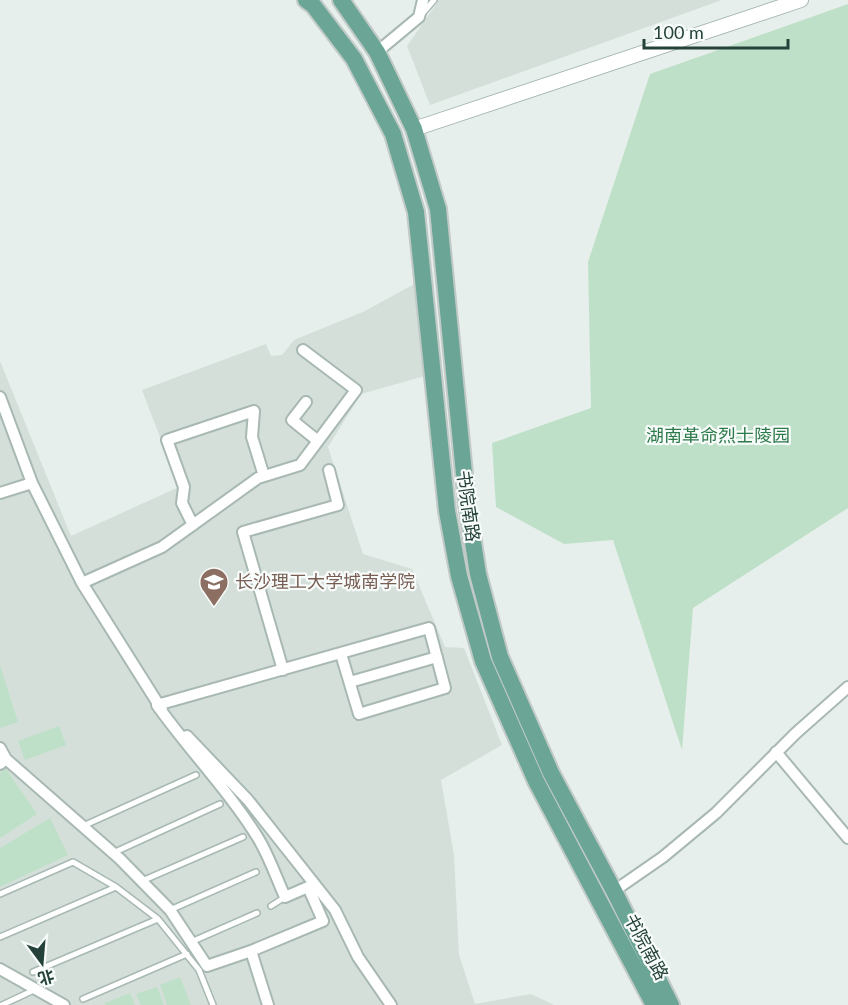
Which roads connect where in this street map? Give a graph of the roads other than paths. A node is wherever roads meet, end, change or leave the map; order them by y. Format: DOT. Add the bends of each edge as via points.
graph roads {
  1 [pos="306,0"];
  2 [pos="341,0"];
  3 [pos="423,0"];
  4 [pos="434,0"];
  5 [pos="801,0"];
  6 [pos="418,17"];
  7 [pos="377,52"];
  8 [pos="414,129"];
  9 [pos="303,350"];
  10 [pos="0,397"];
  11 [pos="306,402"];
  12 [pos="318,441"];
  13 [pos="329,470"];
  14 [pos="264,476"];
  15 [pos="32,483"];
  16 [pos="0,493"];
  17 [pos="193,525"];
  18 [pos="82,583"];
  19 [pos="341,654"];
  20 [pos="437,657"];
  21 [pos="283,670"];
  22 [pos="350,682"];
  23 [pos="848,687"];
  24 [pos="157,705"];
  25 [pos="0,748"];
  26 [pos="776,752"];
  27 [pos="3,761"];
  28 [pos="196,775"];
  29 [pos="220,804"];
  30 [pos="82,826"];
  31 [pos="243,837"];
  32 [pos="848,838"];
  33 [pos="113,853"];
  34 [pos="256,872"];
  35 [pos="142,881"];
  36 [pos="116,887"];
  37 [pos="614,891"];
  38 [pos="0,894"];
  39 [pos="285,897"];
  40 [pos="271,906"];
  41 [pos="170,910"];
  42 [pos="257,913"];
  43 [pos="158,919"];
  44 [pos="0,937"];
  45 [pos="191,942"];
  46 [pos="251,951"];
  47 [pos="187,954"];
  48 [pos="0,969"];
  49 [pos="33,972"];
  50 [pos="36,989"];
  51 [pos="83,999"];
  52 [pos="2,1005"];
  53 [pos="64,1005"];
  54 [pos="213,1005"];
  55 [pos="268,1005"];
  56 [pos="391,1005"];
  57 [pos="654,1005"];
  58 [pos="671,1005"];
  1 -- 57 [label="main road, 书院南路" via="354,59 393,134 416,212 447,511 459,576 483,661 537,781"];
  2 -- 7 [label="main road, 书院南路"];
  3 -- 6 [label="street"];
  4 -- 6 [label="lane"];
  5 -- 8 [label="street"];
  6 -- 7 [label="street"];
  7 -- 8 [label="main road, 书院南路"];
  8 -- 37 [label="main road, 书院南路" via="438,209 467,504 478,574 500,657 551,773"];
  9 -- 12 [label="street" via="356,390"];
  10 -- 15 [label="street"];
  11 -- 12 [label="street" via="292,420"];
  12 -- 14 [label="street" via="300,465"];
  13 -- 21 [label="street" via="338,505 243,532"];
  14 -- 17 [label="street"];
  14 -- 17 [label="street" via="252,437 254,411 167,440 184,487 182,503"];
  15 -- 16 [label="street"];
  15 -- 18 [label="street"];
  17 -- 18 [label="street" via="162,547"];
  18 -- 24 [label="street"];
  19 -- 20 [label="street" via="429,628"];
  19 -- 21 [label="street"];
  19 -- 22 [label="street"];
  20 -- 22 [label="street"];
  20 -- 22 [label="street" via="445,688 359,714"];
  21 -- 24 [label="street"];
  23 -- 26 [label="street"];
  24 -- 39 [label="street" via="258,839"];
  24 -- 56 [label="street" via="248,800 335,910 358,957"];
  25 -- 27 [label="street"];
  26 -- 32 [label="street"];
  26 -- 37 [label="street" via="716,813"];
  27 -- 30 [label="street"];
  28 -- 30 [label="lane"];
  29 -- 33 [label="lane"];
  30 -- 33 [label="street"];
  31 -- 35 [label="lane"];
  33 -- 35 [label="street"];
  34 -- 41 [label="lane"];
  35 -- 41 [label="street"];
  36 -- 38 [label="lane" via="73,862"];
  36 -- 43 [label="lane"];
  36 -- 44 [label="lane"];
  37 -- 58 [label="main road, 书院南路"];
  39 -- 40 [label="lane"];
  39 -- 46 [label="street" via="308,887 323,921"];
  41 -- 45 [label="street"];
  42 -- 45 [label="lane"];
  43 -- 47 [label="lane"];
  43 -- 49 [label="lane"];
  45 -- 46 [label="street" via="207,966"];
  46 -- 55 [label="street"];
  47 -- 51 [label="lane"];
  47 -- 54 [label="lane" via="199,970"];
  48 -- 50 [label="street"];
  50 -- 52 [label="lane"];
  50 -- 53 [label="street"];
}
